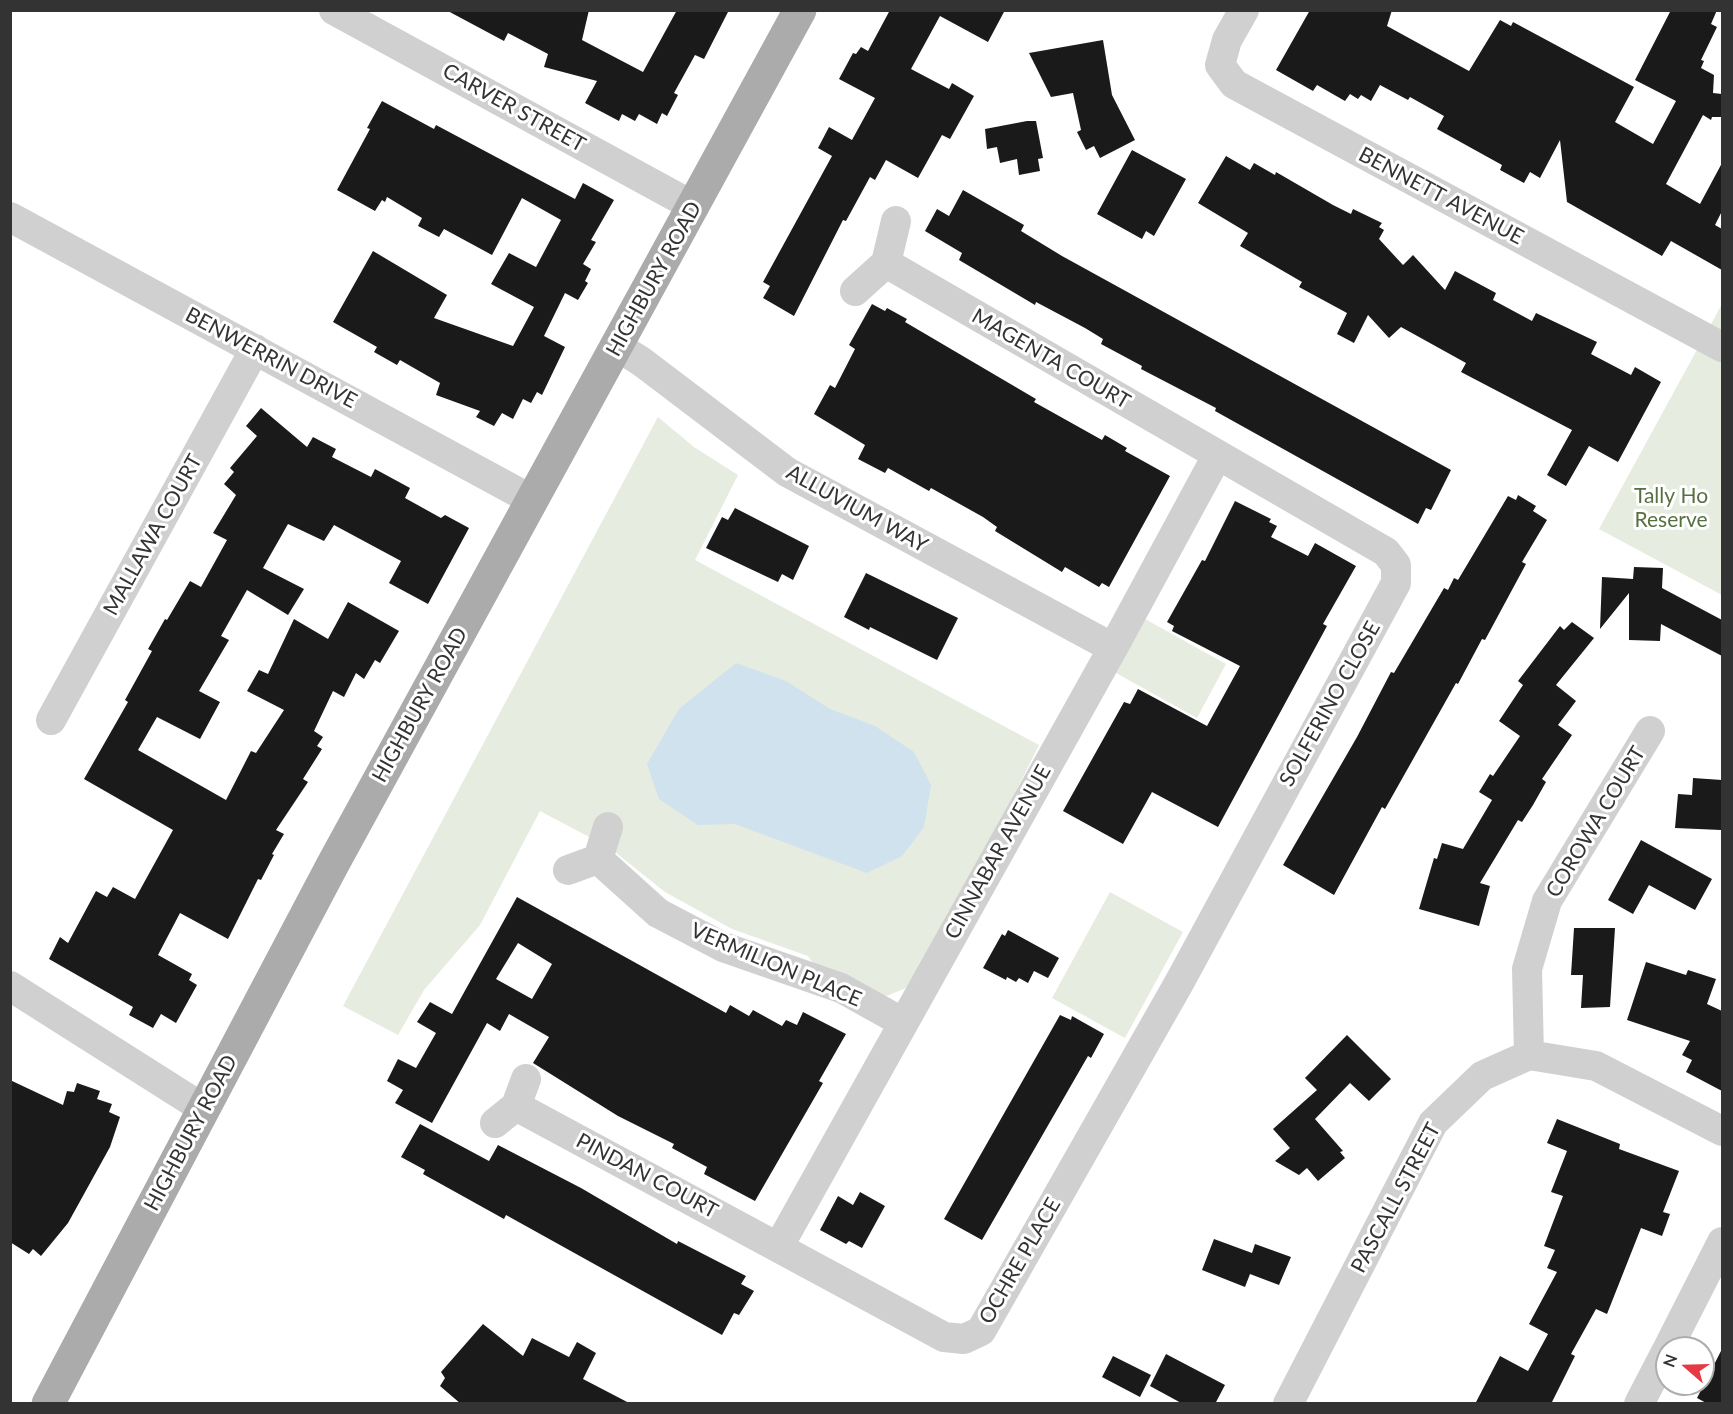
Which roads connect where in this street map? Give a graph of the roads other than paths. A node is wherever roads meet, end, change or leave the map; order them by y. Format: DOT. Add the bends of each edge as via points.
graph roads {
  1 [pos="334,10"];
  2 [pos="800,10"];
  3 [pos="1244,10"];
  4 [pos="377,21"];
  5 [pos="693,206"];
  6 [pos="10,217"];
  7 [pos="896,221"];
  8 [pos="886,263"];
  9 [pos="855,291"];
  10 [pos="617,346"];
  11 [pos="1722,347"];
  12 [pos="255,349"];
  13 [pos="1217,456"];
  14 [pos="532,500"];
  15 [pos="1113,648"];
  16 [pos="51,720"];
  17 [pos="1650,731"];
  18 [pos="608,827"];
  19 [pos="598,859"];
  20 [pos="568,870"];
  21 [pos="10,986"];
  22 [pos="902,1022"];
  23 [pos="1155,1026"];
  24 [pos="1529,1055"];
  25 [pos="512,1103"];
  26 [pos="204,1108"];
  27 [pos="1722,1131"];
  28 [pos="1722,1242"];
  29 [pos="779,1246"];
  30 [pos="1674,1336"];
  31 [pos="1655,1373"];
  32 [pos="48,1404"];
  33 [pos="1288,1404"];
  34 [pos="1639,1404"];
  1 -- 4 [label="street, CARVER STREET"];
  2 -- 5 [label="main road, HIGHBURY ROAD"];
  3 -- 11 [label="street, BENNETT AVENUE" via="1227,40 1220,64 1234,84"];
  4 -- 5 [label="street, CARVER STREET"];
  5 -- 10 [label="main road, HIGHBURY ROAD"];
  6 -- 12 [label="street, BENWERRIN DRIVE"];
  7 -- 8 [label="street"];
  8 -- 9 [label="street"];
  8 -- 13 [label="street, MAGENTA COURT"];
  10 -- 14 [label="main road, HIGHBURY ROAD"];
  10 -- 15 [label="street, ALLUVIUM WAY" via="787,472"];
  12 -- 14 [label="street, BENWERRIN DRIVE"];
  12 -- 16 [label="street, MALLAWA COURT"];
  13 -- 15 [label="street, CINNABAR AVENUE"];
  13 -- 23 [label="street, SOLFERINO CLOSE" via="1386,552 1396,565 1396,583"];
  14 -- 26 [label="main road, HIGHBURY ROAD"];
  15 -- 22 [label="street, CINNABAR AVENUE"];
  17 -- 24 [label="street, COROWA COURT" via="1547,901 1527,969"];
  18 -- 19 [label="street"];
  19 -- 20 [label="street"];
  19 -- 22 [label="street, VERMILION PLACE" via="658,913 723,947 841,988"];
  21 -- 26 [label="street"];
  22 -- 29 [label="street, CINNABAR AVENUE"];
  23 -- 29 [label="street, OCHRE PLACE" via="981,1331 964,1340 944,1337"];
  24 -- 27 [label="street" via="1596,1066"];
  24 -- 33 [label="street, PASCALL STREET" via="1482,1076 1433,1123"];
  25 -- 29 [label="street, PINDAN COURT"];
  26 -- 32 [label="main road, HIGHBURY ROAD"];
  28 -- 30 [label="street"];
  31 -- 34 [label="street"];
}
